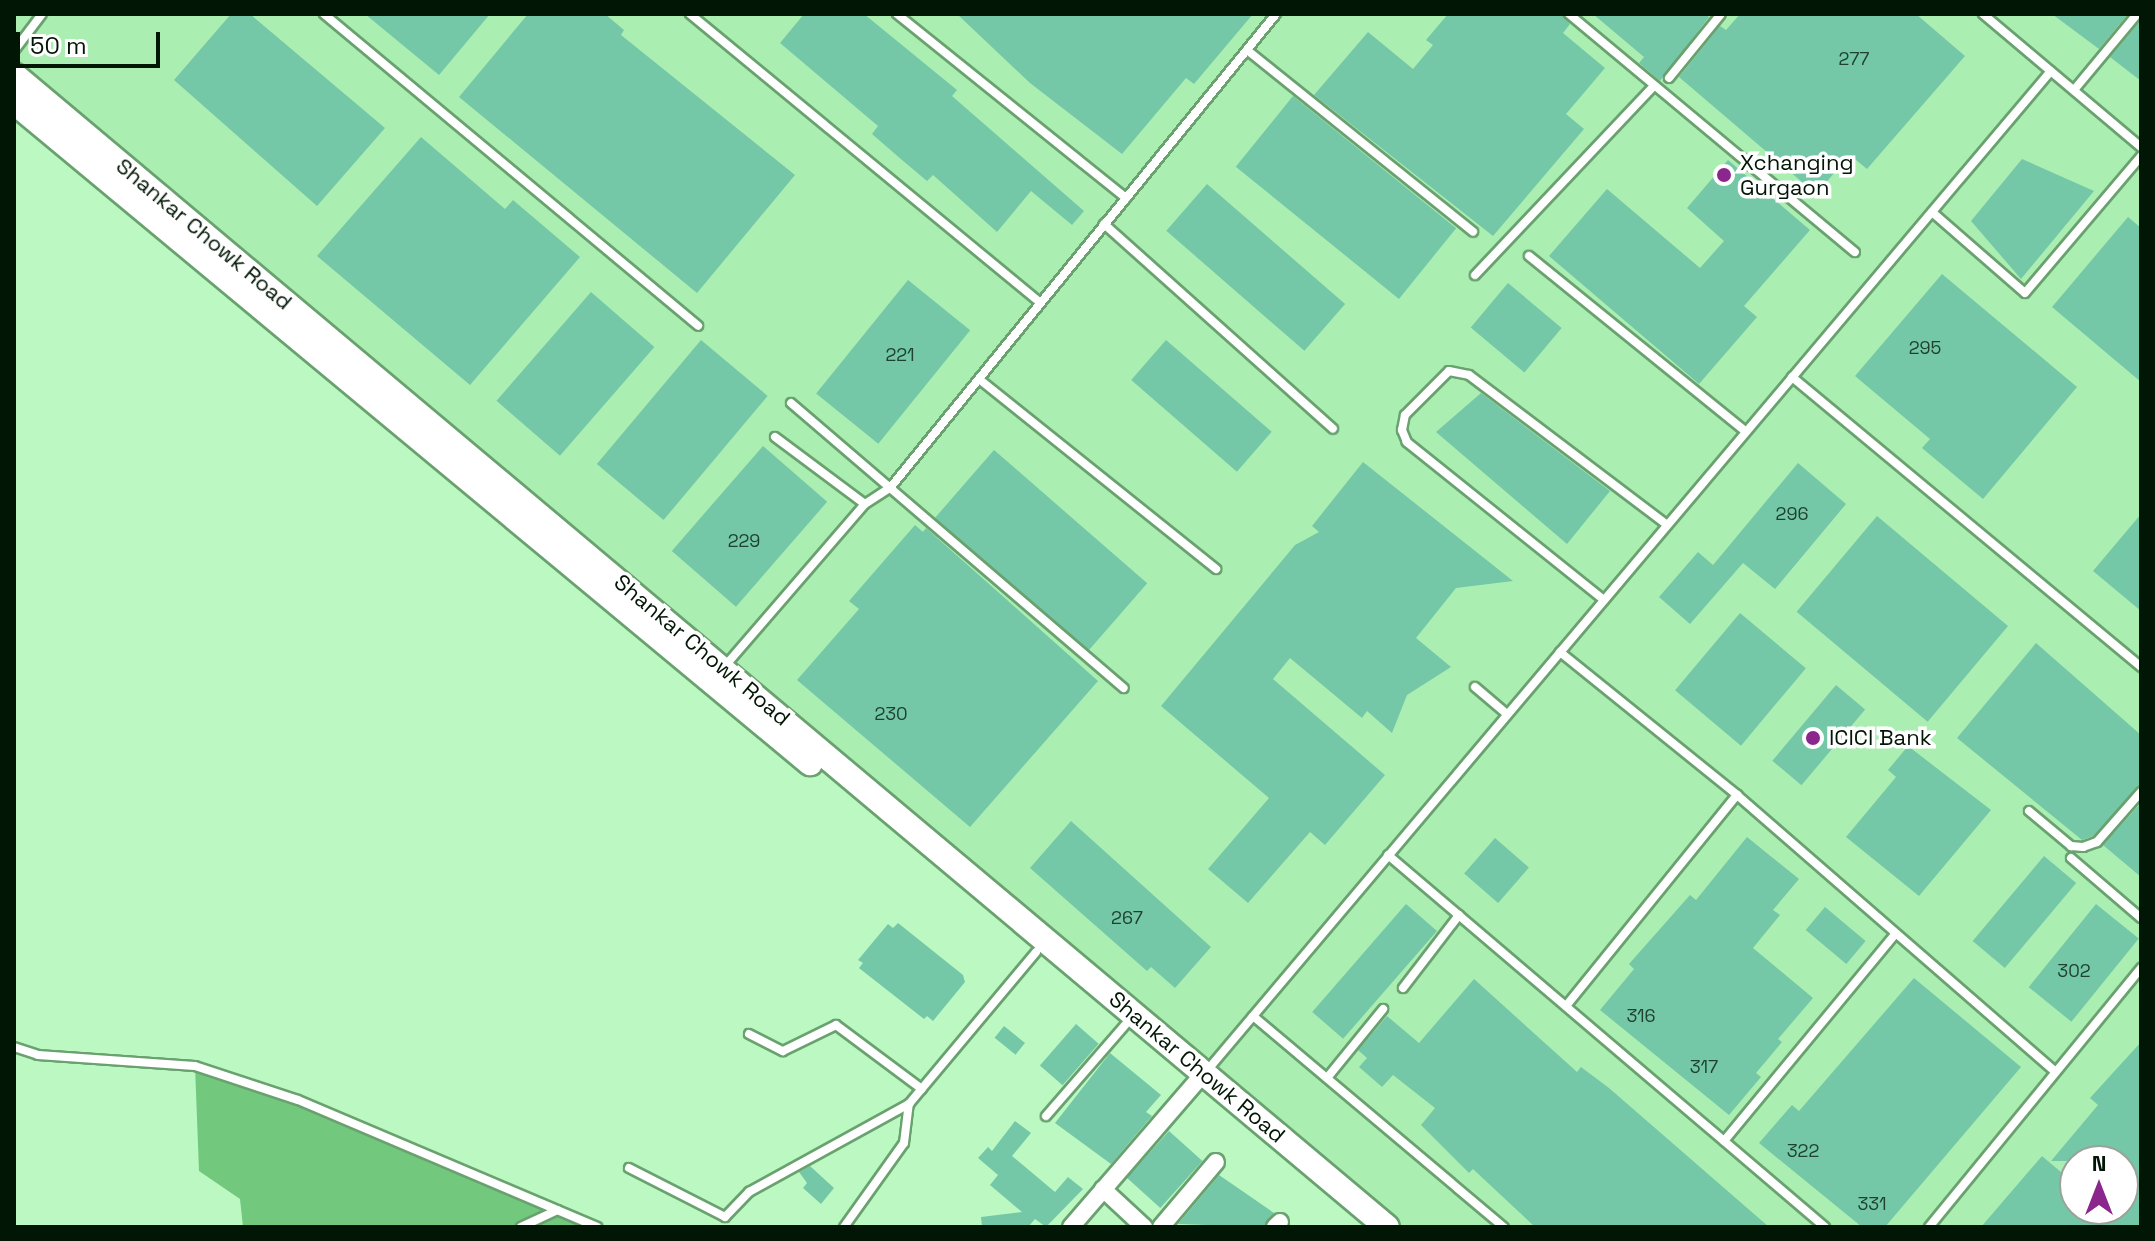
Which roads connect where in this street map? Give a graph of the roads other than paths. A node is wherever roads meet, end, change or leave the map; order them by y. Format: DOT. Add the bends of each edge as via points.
graph roads {
  1 [pos="42,14"];
  2 [pos="324,14"];
  3 [pos="690,14"];
  4 [pos="897,14"];
  5 [pos="1276,14"];
  6 [pos="1569,14"];
  7 [pos="1721,14"];
  8 [pos="1983,14"];
  9 [pos="2137,14"];
  10 [pos="1247,50"];
  11 [pos="14,51"];
  12 [pos="2051,71"];
  13 [pos="14,75"];
  14 [pos="1669,78"];
  15 [pos="1653,87"];
  16 [pos="2074,90"];
  17 [pos="14,102"];
  18 [pos="2141,147"];
  19 [pos="2141,156"];
  20 [pos="1126,198"];
  21 [pos="1932,212"];
  22 [pos="1104,224"];
  23 [pos="1473,232"];
  24 [pos="1855,252"];
  25 [pos="1529,256"];
  26 [pos="1475,275"];
  27 [pos="1040,303"];
  28 [pos="698,326"];
  29 [pos="1792,377"];
  30 [pos="979,379"];
  31 [pos="791,403"];
  32 [pos="1333,429"];
  33 [pos="1746,432"];
  34 [pos="775,437"];
  35 [pos="890,488"];
  36 [pos="865,504"];
  37 [pos="1667,525"];
  38 [pos="1216,569"];
  39 [pos="1604,600"];
  40 [pos="1560,652"];
  41 [pos="2141,667"];
  42 [pos="724,668"];
  43 [pos="1475,687"];
  44 [pos="1123,688"];
  45 [pos="1507,714"];
  46 [pos="2141,792"];
  47 [pos="1737,795"];
  48 [pos="2029,811"];
  49 [pos="1388,855"];
  50 [pos="2071,858"];
  51 [pos="1459,915"];
  52 [pos="2141,918"];
  53 [pos="1895,934"];
  54 [pos="1036,952"];
  55 [pos="2141,968"];
  56 [pos="1403,988"];
  57 [pos="1566,1006"];
  58 [pos="1383,1009"];
  59 [pos="1253,1016"];
  60 [pos="1125,1025"];
  61 [pos="749,1034"];
  62 [pos="14,1047"];
  63 [pos="2056,1072"];
  64 [pos="1200,1078"];
  65 [pos="1327,1078"];
  66 [pos="922,1089"];
  67 [pos="909,1104"];
  68 [pos="1046,1116"];
  69 [pos="1724,1141"];
  70 [pos="1216,1162"];
  71 [pos="629,1168"];
  72 [pos="1103,1189"];
  73 [pos="557,1210"];
  74 [pos="521,1227"];
  75 [pos="597,1227"];
  76 [pos="844,1227"];
  77 [pos="1071,1227"];
  78 [pos="1144,1227"];
  79 [pos="1161,1227"];
  80 [pos="1363,1227"];
  81 [pos="1387,1227"];
  82 [pos="1504,1227"];
  83 [pos="1825,1227"];
  84 [pos="1929,1227"];
  1 -- 11 [label="lane"];
  2 -- 28 [label="lane"];
  3 -- 27 [label="lane"];
  4 -- 20 [label="lane"];
  5 -- 10 [label="lane"];
  6 -- 15 [label="lane"];
  7 -- 14 [label="lane"];
  8 -- 12 [label="lane"];
  9 -- 16 [label="lane"];
  10 -- 20 [label="lane"];
  10 -- 23 [label="lane"];
  12 -- 16 [label="lane"];
  12 -- 21 [label="lane"];
  13 -- 42 [label="main road, Shankar Chowk Road"];
  15 -- 24 [label="lane"];
  15 -- 26 [label="lane"];
  16 -- 18 [label="lane"];
  17 -- 54 [label="main road, Shankar Chowk Road"];
  19 -- 21 [label="lane" via="2025,293"];
  20 -- 22 [label="lane"];
  21 -- 29 [label="lane"];
  22 -- 27 [label="lane"];
  22 -- 32 [label="lane"];
  25 -- 33 [label="lane"];
  27 -- 30 [label="lane"];
  29 -- 33 [label="lane"];
  29 -- 41 [label="lane"];
  30 -- 35 [label="lane"];
  30 -- 38 [label="lane"];
  31 -- 35 [label="lane"];
  33 -- 37 [label="lane"];
  34 -- 36 [label="lane"];
  35 -- 36 [label="lane"];
  35 -- 44 [label="lane"];
  36 -- 42 [label="lane"];
  37 -- 39 [label="lane"];
  37 -- 39 [label="lane" via="1469,375 1449,371 1405,415 1402,430 1407,442"];
  39 -- 40 [label="lane"];
  40 -- 45 [label="lane"];
  40 -- 47 [label="lane"];
  42 -- 64 [label="main road, Shankar Chowk Road"];
  43 -- 45 [label="lane"];
  45 -- 49 [label="lane"];
  46 -- 48 [label="lane" via="2097,842 2083,847 2071,846"];
  47 -- 53 [label="lane"];
  47 -- 57 [label="lane"];
  49 -- 51 [label="lane"];
  49 -- 59 [label="lane"];
  50 -- 52 [label="lane"];
  51 -- 56 [label="lane"];
  51 -- 57 [label="lane"];
  53 -- 63 [label="lane"];
  53 -- 69 [label="lane"];
  54 -- 60 [label="main road, Shankar Chowk Road"];
  54 -- 66 [label="lane"];
  55 -- 63 [label="lane"];
  57 -- 69 [label="lane"];
  58 -- 65 [label="lane"];
  59 -- 64 [label="lane"];
  59 -- 65 [label="lane"];
  60 -- 64 [label="main road, Shankar Chowk Road"];
  60 -- 68 [label="lane"];
  61 -- 66 [label="lane" via="783,1051 836,1025"];
  62 -- 73 [label="lane" via="38,1055 195,1066 298,1100"];
  63 -- 84 [label="lane"];
  64 -- 72 [label="street"];
  64 -- 80 [label="main road, Shankar Chowk Road"];
  64 -- 81 [label="main road, Shankar Chowk Road"];
  65 -- 82 [label="lane"];
  66 -- 67 [label="lane"];
  67 -- 71 [label="lane" via="749,1192 725,1217"];
  67 -- 76 [label="lane" via="904,1143"];
  69 -- 83 [label="lane"];
  70 -- 79 [label="street"];
  72 -- 77 [label="street"];
  72 -- 78 [label="street"];
  73 -- 74 [label="lane"];
  73 -- 75 [label="lane"];
}
